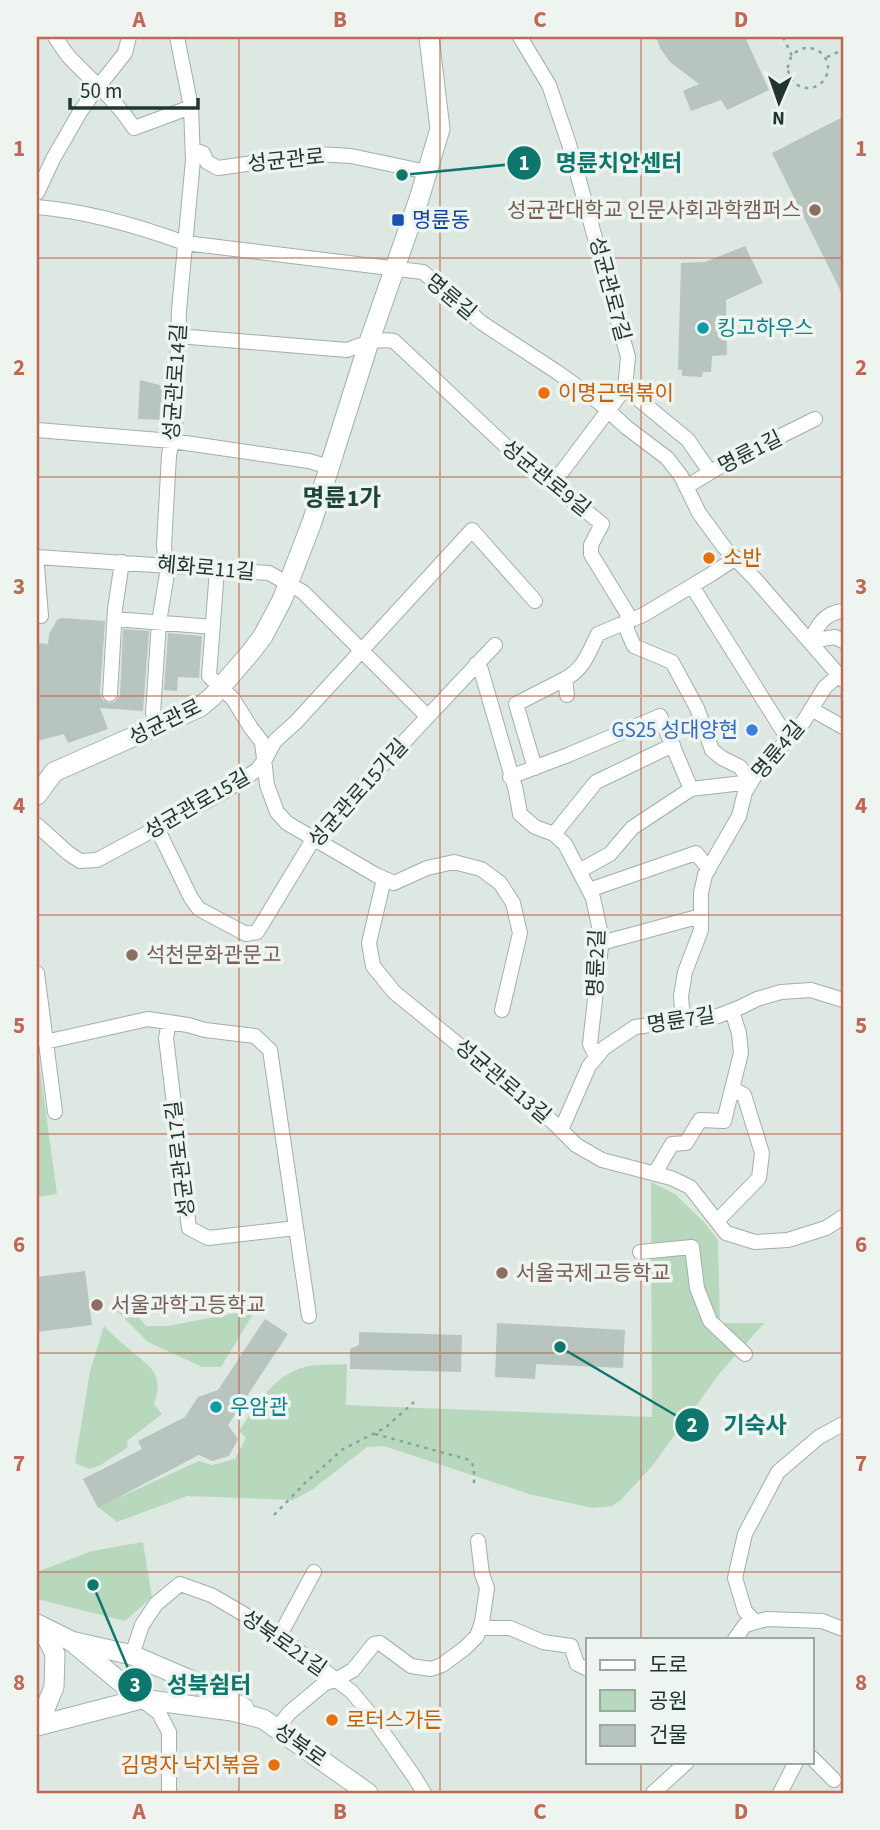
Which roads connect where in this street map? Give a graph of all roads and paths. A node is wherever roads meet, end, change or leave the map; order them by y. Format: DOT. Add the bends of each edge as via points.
graph roads {
  1 [pos="55,37"];
  2 [pos="129,37"];
  3 [pos="177,37"];
  4 [pos="429,37"];
  5 [pos="520,37"];
  6 [pos="783,37"];
  7 [pos="843,50"];
  8 [pos="792,56"];
  9 [pos="826,58"];
  10 [pos="100,85"];
  11 [pos="191,107"];
  12 [pos="193,150"];
  13 [pos="427,172"];
  14 [pos="37,193"];
  15 [pos="37,207"];
  16 [pos="185,243"];
  17 [pos="396,268"];
  18 [pos="178,336"];
  19 [pos="369,342"];
  20 [pos="625,388"];
  21 [pos="608,411"];
  22 [pos="815,419"];
  23 [pos="37,430"];
  24 [pos="172,441"];
  25 [pos="329,467"];
  26 [pos="710,472"];
  27 [pos="552,485"];
  28 [pos="686,487"];
  29 [pos="37,557"];
  30 [pos="736,558"];
  31 [pos="122,562"];
  32 [pos="37,566"];
  33 [pos="166,566"];
  34 [pos="217,569"];
  35 [pos="289,582"];
  36 [pos="692,586"];
  37 [pos="535,601"];
  38 [pos="843,611"];
  39 [pos="41,616"];
  40 [pos="115,619"];
  41 [pos="159,622"];
  42 [pos="627,622"];
  43 [pos="213,627"];
  44 [pos="810,641"];
  45 [pos="843,641"];
  46 [pos="495,645"];
  47 [pos="361,649"];
  48 [pos="476,664"];
  49 [pos="841,677"];
  50 [pos="565,679"];
  51 [pos="220,688"];
  52 [pos="110,694"];
  53 [pos="567,695"];
  54 [pos="811,709"];
  55 [pos="427,716"];
  56 [pos="161,725"];
  57 [pos="843,727"];
  58 [pos="788,739"];
  59 [pos="673,745"];
  60 [pos="264,761"];
  61 [pos="535,768"];
  62 [pos="510,777"];
  63 [pos="751,782"];
  64 [pos="691,789"];
  65 [pos="37,795"];
  66 [pos="37,825"];
  67 [pos="157,828"];
  68 [pos="554,834"];
  69 [pos="314,838"];
  70 [pos="709,869"];
  71 [pos="579,871"];
  72 [pos="384,878"];
  73 [pos="589,890"];
  74 [pos="701,916"];
  75 [pos="601,943"];
  76 [pos="37,973"];
  77 [pos="843,1000"];
  78 [pos="502,1010"];
  79 [pos="732,1011"];
  80 [pos="683,1020"];
  81 [pos="169,1022"];
  82 [pos="45,1042"];
  83 [pos="596,1057"];
  84 [pos="733,1089"];
  85 [pos="55,1112"];
  86 [pos="561,1130"];
  87 [pos="655,1173"];
  88 [pos="717,1221"];
  89 [pos="840,1224"];
  90 [pos="296,1228"];
  91 [pos="640,1252"];
  92 [pos="309,1315"];
  93 [pos="746,1354"];
  94 [pos="414,1402"];
  95 [pos="843,1424"];
  96 [pos="375,1434"];
  97 [pos="474,1483"];
  98 [pos="274,1515"];
  99 [pos="478,1541"];
  100 [pos="314,1572"];
  101 [pos="755,1622"];
  102 [pos="39,1625"];
  103 [pos="842,1625"];
  104 [pos="480,1628"];
  105 [pos="279,1637"];
  106 [pos="737,1638"];
  107 [pos="71,1641"];
  108 [pos="132,1655"];
  109 [pos="586,1668"];
  110 [pos="336,1680"];
  111 [pos="141,1699"];
  112 [pos="270,1724"];
  113 [pos="37,1726"];
  114 [pos="814,1760"];
  115 [pos="685,1764"];
  116 [pos="795,1764"];
  117 [pos="834,1780"];
  118 [pos="169,1793"];
  119 [pos="368,1793"];
  120 [pos="424,1793"];
  121 [pos="653,1793"];
  122 [pos="780,1793"];
  1 -- 10 [label="street"];
  2 -- 10 [label="street" via="125,53"];
  3 -- 11 [label="street, 성균관로14길"];
  4 -- 13 [label="street, 성균관로" via="440,129"];
  5 -- 20 [label="street, 성균관로7길" via="549,85 569,144 628,356"];
  6 -- 8 [label="path"];
  7 -- 9 [label="path"];
  8 -- 9 [label="path" via="810,48"];
  8 -- 9 [label="path" via="789,75 804,88 822,82 828,71"];
  10 -- 11 [label="street" via="134,128"];
  10 -- 14 [label="street" via="80,112"];
  11 -- 12 [label="street, 성균관로14길"];
  12 -- 13 [label="street, 성균관로" via="218,168 318,154"];
  12 -- 16 [label="street, 성균관로14길"];
  13 -- 17 [label="street, 성균관로"];
  15 -- 16 [label="street, 명륜길" via="69,210"];
  16 -- 17 [label="street, 명륜길"];
  16 -- 18 [label="street, 성균관로14길"];
  17 -- 19 [label="street, 성균관로"];
  17 -- 21 [label="street, 명륜길" via="423,272 482,323"];
  18 -- 19 [label="street" via="347,350"];
  18 -- 24 [label="street, 성균관로14길"];
  19 -- 25 [label="street, 성균관로"];
  19 -- 27 [label="street, 성균관로9길" via="394,341"];
  20 -- 21 [label="street"];
  20 -- 26 [label="street" via="688,440"];
  21 -- 27 [label="street"];
  21 -- 28 [label="street, 명륜길" via="667,458"];
  22 -- 26 [label="street, 명륜1길"];
  23 -- 24 [label="street"];
  24 -- 25 [label="street"];
  24 -- 33 [label="street, 성균관로14길" via="163,546"];
  25 -- 35 [label="street, 성균관로"];
  26 -- 28 [label="street, 명륜1길"];
  27 -- 42 [label="street, 성균관로9길" via="602,524 590,554 627,613"];
  28 -- 30 [label="street, 명륜길" via="699,513"];
  29 -- 31 [label="street, 혜화로11길"];
  30 -- 36 [label="street"];
  30 -- 44 [label="street, 명륜길"];
  31 -- 33 [label="street, 혜화로11길"];
  31 -- 40 [label="street"];
  32 -- 39 [label="street"];
  33 -- 34 [label="street, 혜화로11길"];
  33 -- 41 [label="street, 성균관로14길"];
  34 -- 35 [label="street, 혜화로11길" via="269,573"];
  34 -- 43 [label="street"];
  35 -- 47 [label="street"];
  35 -- 51 [label="street, 성균관로" via="263,636"];
  36 -- 42 [label="street"];
  36 -- 58 [label="street"];
  37 -- 47 [label="street, 성균관로15길" via="472,530"];
  38 -- 44 [label="street" via="832,612"];
  40 -- 41 [label="street"];
  40 -- 52 [label="street"];
  41 -- 43 [label="street"];
  41 -- 56 [label="street, 성균관로14길" via="153,713"];
  42 -- 50 [label="street" via="598,634 583,665"];
  42 -- 63 [label="street, 성균관로9길" via="634,646 673,662 712,750 740,766"];
  43 -- 51 [label="street" via="209,676"];
  44 -- 45 [label="street" via="835,637"];
  44 -- 49 [label="street, 명륜길"];
  46 -- 48 [label="street, 성균관로15가길"];
  47 -- 55 [label="street"];
  47 -- 60 [label="street, 성균관로15길" via="275,741"];
  48 -- 55 [label="street, 성균관로15가길"];
  48 -- 62 [label="street, 명륜2길"];
  49 -- 54 [label="street, 명륜4길" via="825,687"];
  50 -- 53 [label="street"];
  50 -- 61 [label="street" via="516,704"];
  51 -- 56 [label="street, 성균관로" via="200,707"];
  51 -- 60 [label="street" via="233,699 262,742"];
  54 -- 57 [label="street"];
  54 -- 58 [label="street, 명륜4길"];
  55 -- 69 [label="street, 성균관로15가길"];
  56 -- 65 [label="street, 성균관로" via="54,772"];
  58 -- 63 [label="street, 명륜4길" via="764,761"];
  59 -- 61 [label="street" via="660,716"];
  59 -- 64 [label="street"];
  59 -- 68 [label="street" via="596,782"];
  60 -- 67 [label="street, 성균관로15길" via="222,793"];
  60 -- 69 [label="street" via="277,812"];
  61 -- 62 [label="street"];
  62 -- 68 [label="street, 명륜2길" via="520,814 535,827"];
  63 -- 64 [label="street"];
  63 -- 70 [label="street, 명륜4길" via="739,816"];
  64 -- 71 [label="street" via="632,828 610,854"];
  66 -- 67 [label="street, 성균관로15길" via="80,861 97,860"];
  67 -- 69 [label="street, 성균관로15가길" via="199,909 246,934 257,932"];
  68 -- 71 [label="street, 명륜2길" via="565,844"];
  69 -- 72 [label="street"];
  70 -- 73 [label="street" via="696,853"];
  70 -- 74 [label="street, 명륜4길" via="701,893"];
  71 -- 73 [label="street, 명륜2길"];
  72 -- 78 [label="street" via="394,883 454,862 481,869 500,883 513,903 520,933"];
  72 -- 86 [label="street, 성균관로13길" via="369,943 373,966 394,992"];
  73 -- 75 [label="street, 명륜2길"];
  74 -- 75 [label="street"];
  74 -- 80 [label="street, 명륜4길" via="701,930 685,972"];
  75 -- 83 [label="street, 명륜2길" via="590,1045"];
  76 -- 82 [label="street"];
  77 -- 79 [label="street, 명륜7길" via="811,990 781,992"];
  79 -- 80 [label="street, 명륜7길"];
  79 -- 84 [label="street, 명륜7길" via="741,1053"];
  80 -- 83 [label="street, 명륜7길" via="635,1027"];
  81 -- 82 [label="street" via="148,1019"];
  81 -- 90 [label="street" via="255,1036 270,1050"];
  81 -- 90 [label="street, 성균관로17길" via="166,1038 189,1228 208,1238"];
  82 -- 85 [label="street"];
  83 -- 86 [label="street, 명륜7길"];
  84 -- 87 [label="street, 명륜7길" via="724,1121 700,1121 686,1143 673,1144"];
  84 -- 88 [label="street" via="744,1095 762,1153 759,1178"];
  86 -- 87 [label="street, 성균관로13길" via="602,1160"];
  87 -- 88 [label="street, 성균관로13길" via="690,1187"];
  88 -- 89 [label="street, 성균관로13길" via="726,1233 755,1242 788,1240"];
  90 -- 92 [label="street"];
  91 -- 93 [label="street" via="692,1247 697,1289 710,1321"];
  94 -- 96 [label="path"];
  95 -- 101 [label="street" via="819,1437 778,1472 745,1534 735,1578 745,1611"];
  96 -- 97 [label="path" via="470,1460"];
  96 -- 98 [label="path" via="343,1449"];
  99 -- 104 [label="street" via="487,1588"];
  100 -- 105 [label="street"];
  101 -- 103 [label="street"];
  101 -- 106 [label="street" via="745,1625"];
  102 -- 107 [label="street"];
  102 -- 113 [label="street" via="55,1654 54,1686"];
  104 -- 109 [label="street" via="510,1628 543,1642 571,1646 577,1664"];
  104 -- 110 [label="street" via="465,1648 431,1669 411,1666 380,1643"];
  105 -- 108 [label="street, 성북로21길" via="212,1595 180,1584 156,1604 142,1625"];
  105 -- 110 [label="street, 성북로21길"];
  107 -- 108 [label="street"];
  107 -- 111 [label="street"];
  108 -- 112 [label="street" via="197,1683"];
  110 -- 112 [label="street" via="325,1683"];
  110 -- 120 [label="street, 성북로21길" via="371,1715"];
  111 -- 112 [label="street, 성북로" via="232,1711"];
  111 -- 113 [label="street, 성북로"];
  111 -- 118 [label="street" via="159,1713 169,1732"];
  112 -- 119 [label="street, 성북로"];
  114 -- 117 [label="street"];
  115 -- 121 [label="street"];
  116 -- 122 [label="street"];
}
